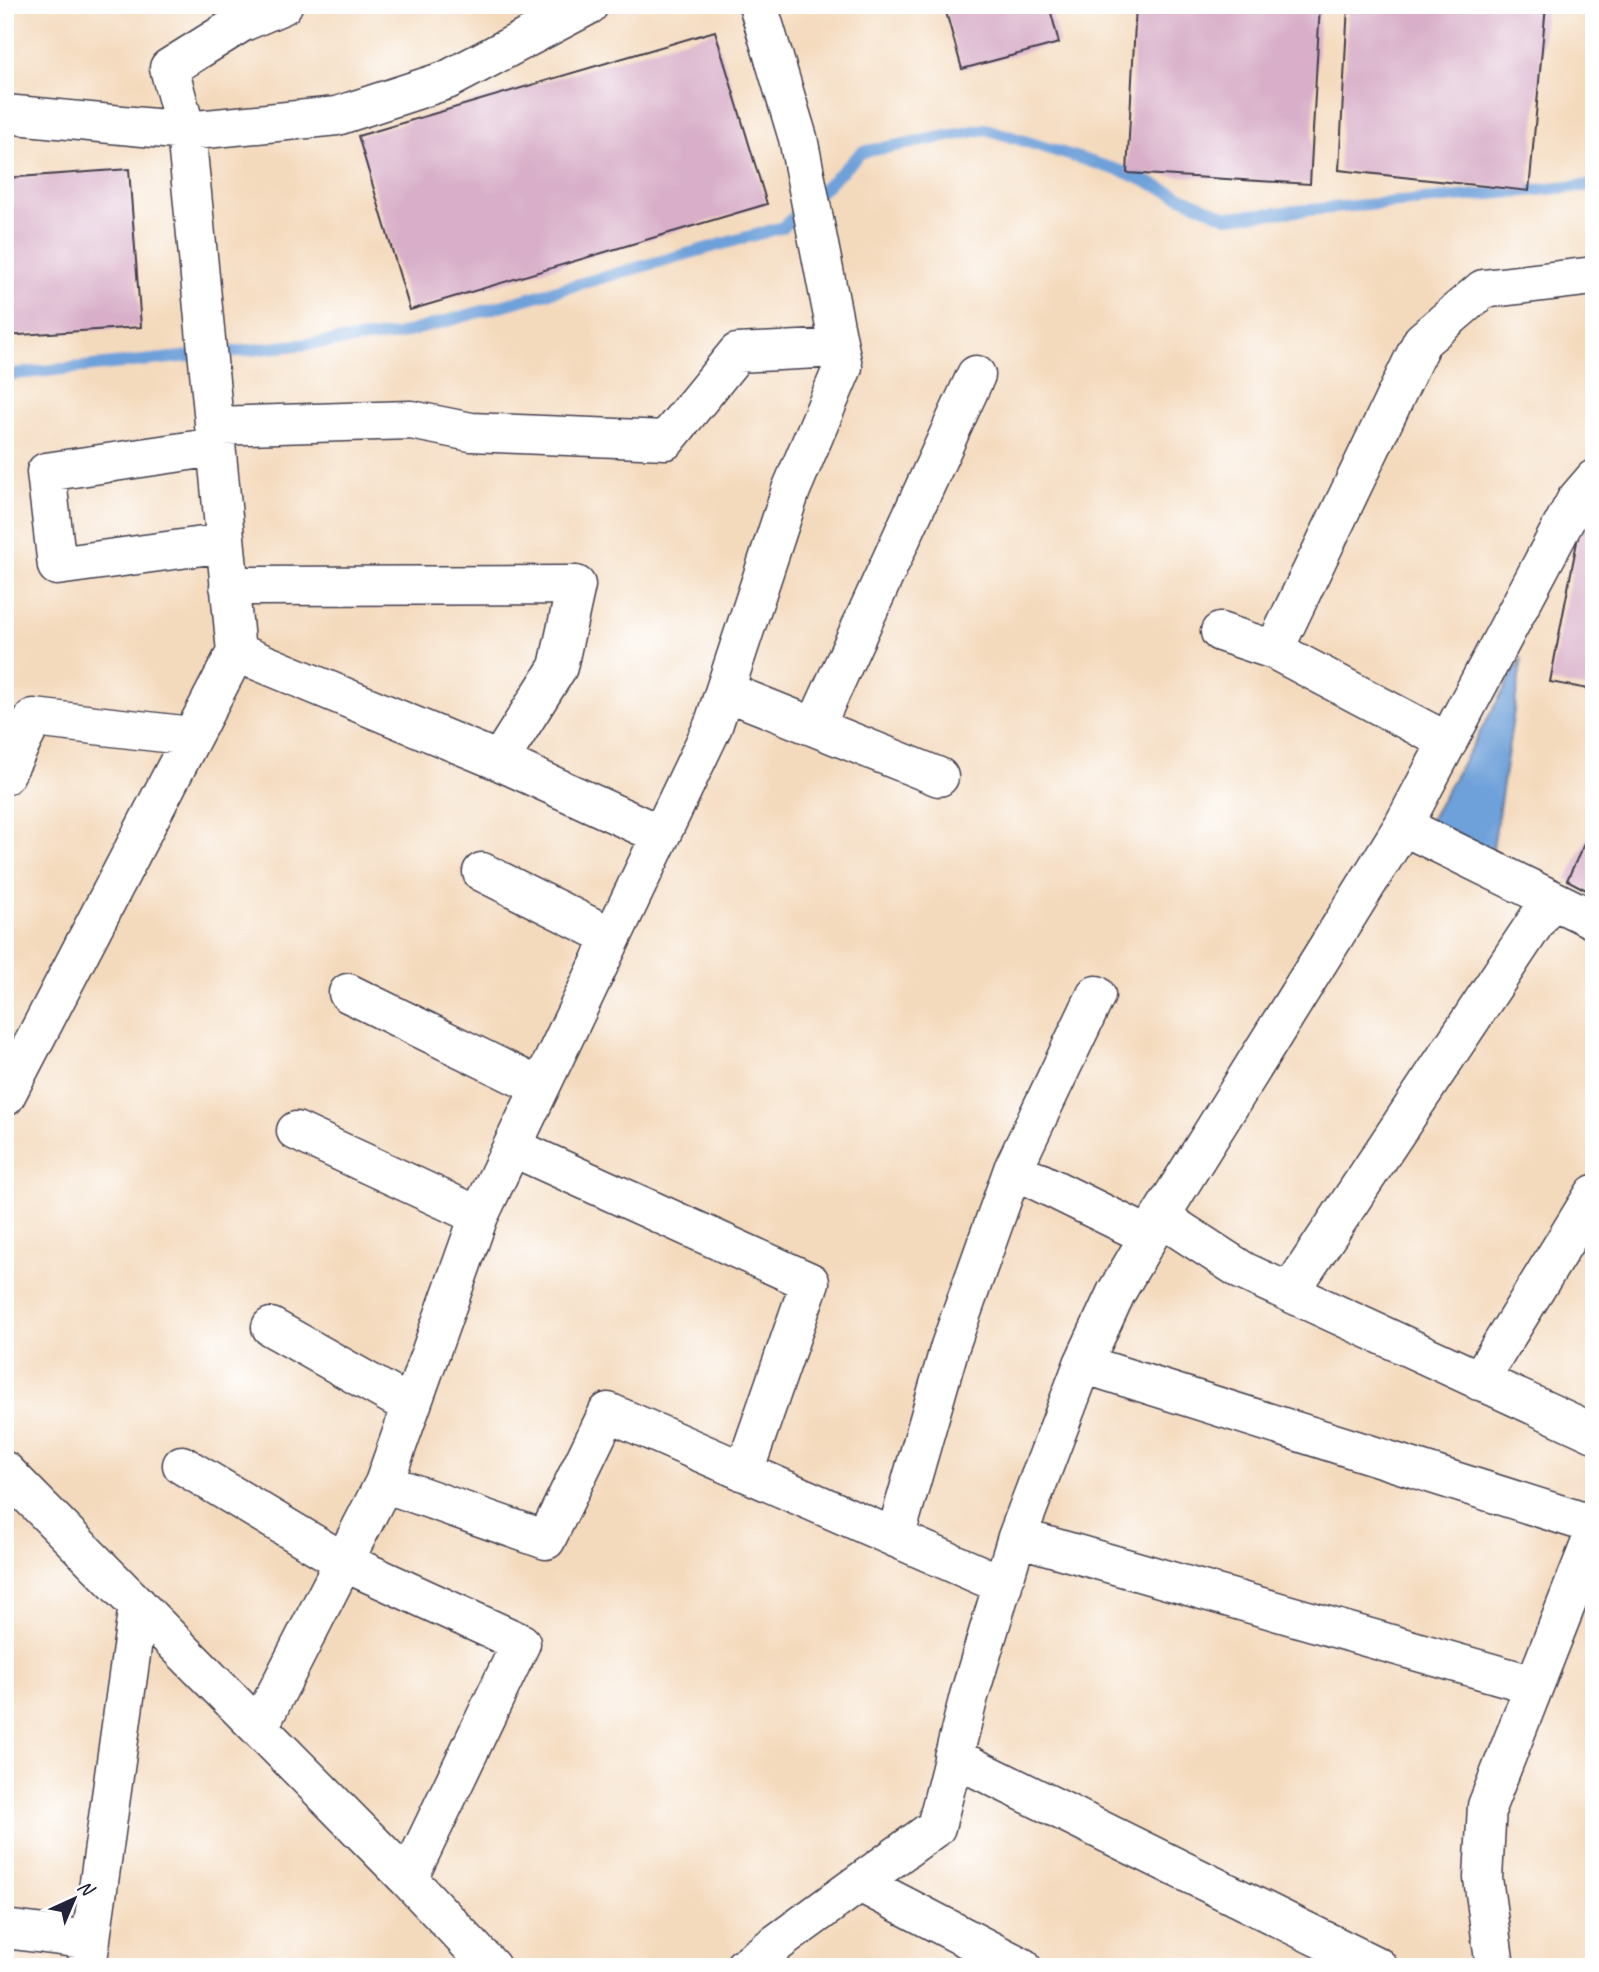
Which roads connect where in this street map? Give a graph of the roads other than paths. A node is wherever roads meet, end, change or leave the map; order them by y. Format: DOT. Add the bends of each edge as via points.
graph roads {
  1 [pos="282,5"];
  2 [pos="589,5"];
  3 [pos="758,5"];
  4 [pos="5,114"];
  5 [pos="186,131"];
  6 [pos="1594,276"];
  7 [pos="839,348"];
  8 [pos="976,375"];
  9 [pos="215,436"];
  10 [pos="1594,479"];
  11 [pos="225,544"];
  12 [pos="229,586"];
  13 [pos="1220,632"];
  14 [pos="1274,650"];
  15 [pos="236,652"];
  16 [pos="725,691"];
  17 [pos="815,727"];
  18 [pos="191,736"];
  19 [pos="1448,742"];
  20 [pos="499,761"];
  21 [pos="5,775"];
  22 [pos="939,777"];
  23 [pos="1403,826"];
  24 [pos="661,835"];
  25 [pos="482,872"];
  26 [pos="1551,899"];
  27 [pos="1594,920"];
  28 [pos="612,937"];
  29 [pos="348,993"];
  30 [pos="1096,995"];
  31 [pos="540,1087"];
  32 [pos="5,1097"];
  33 [pos="296,1131"];
  34 [pos="512,1147"];
  35 [pos="1013,1170"];
  36 [pos="1594,1194"];
  37 [pos="479,1216"];
  38 [pos="1154,1226"];
  39 [pos="1290,1292"];
  40 [pos="271,1327"];
  41 [pos="1083,1364"];
  42 [pos="1479,1381"];
  43 [pos="411,1406"];
  44 [pos="1594,1433"];
  45 [pos="182,1465"];
  46 [pos="5,1471"];
  47 [pos="744,1472"];
  48 [pos="384,1483"];
  49 [pos="1594,1525"];
  50 [pos="1594,1534"];
  51 [pos="1017,1537"];
  52 [pos="895,1538"];
  53 [pos="344,1562"];
  54 [pos="1003,1585"];
  55 [pos="138,1605"];
  56 [pos="1534,1685"];
  57 [pos="259,1727"];
  58 [pos="953,1757"];
  59 [pos="408,1879"];
  60 [pos="860,1883"];
  61 [pos="5,1928"];
  62 [pos="89,1954"];
  63 [pos="491,1967"];
  64 [pos="744,1967"];
  65 [pos="1022,1967"];
  66 [pos="1378,1967"];
  67 [pos="1495,1967"];
  1 -- 5 [label="street" via="241,23 169,68"];
  2 -- 5 [label="street" via="447,80 337,116"];
  3 -- 7 [label="street" via="798,138"];
  4 -- 5 [label="street"];
  5 -- 9 [label="street"];
  6 -- 14 [label="street" via="1483,289 1422,341"];
  7 -- 9 [label="street" via="737,353 666,440 471,432 411,420"];
  7 -- 16 [label="street" via="843,367 791,490"];
  8 -- 17 [label="street"];
  9 -- 11 [label="street"];
  9 -- 11 [label="street" via="47,472 57,566"];
  10 -- 19 [label="street" via="1576,500"];
  11 -- 12 [label="street"];
  12 -- 15 [label="street"];
  12 -- 20 [label="street" via="576,585 558,667"];
  13 -- 14 [label="street"];
  14 -- 19 [label="street"];
  15 -- 18 [label="street"];
  15 -- 20 [label="street"];
  16 -- 17 [label="street"];
  16 -- 24 [label="street"];
  17 -- 22 [label="street"];
  18 -- 21 [label="street" via="34,719"];
  18 -- 32 [label="street"];
  19 -- 23 [label="street"];
  20 -- 24 [label="street"];
  23 -- 26 [label="street"];
  23 -- 38 [label="street"];
  24 -- 28 [label="street"];
  25 -- 28 [label="street"];
  26 -- 27 [label="street"];
  26 -- 39 [label="street"];
  28 -- 31 [label="street"];
  29 -- 31 [label="street"];
  30 -- 35 [label="street"];
  31 -- 34 [label="street"];
  33 -- 37 [label="street"];
  34 -- 37 [label="street"];
  34 -- 47 [label="street" via="810,1282"];
  35 -- 38 [label="street"];
  35 -- 52 [label="street" via="950,1346"];
  36 -- 42 [label="street"];
  37 -- 43 [label="street"];
  38 -- 39 [label="street"];
  38 -- 41 [label="street"];
  39 -- 42 [label="street"];
  40 -- 43 [label="street"];
  41 -- 49 [label="street"];
  41 -- 51 [label="street"];
  42 -- 44 [label="street"];
  43 -- 48 [label="street"];
  45 -- 53 [label="street"];
  46 -- 55 [label="street"];
  47 -- 48 [label="street" via="608,1412 546,1540"];
  47 -- 52 [label="street"];
  48 -- 53 [label="street"];
  50 -- 56 [label="street"];
  51 -- 54 [label="street"];
  51 -- 56 [label="street"];
  52 -- 54 [label="street"];
  53 -- 57 [label="street"];
  53 -- 59 [label="street" via="520,1643"];
  54 -- 58 [label="street"];
  55 -- 57 [label="street"];
  55 -- 62 [label="street"];
  56 -- 67 [label="street" via="1487,1806 1483,1878"];
  57 -- 59 [label="street"];
  58 -- 60 [label="street" via="936,1827"];
  58 -- 66 [label="street"];
  59 -- 63 [label="street"];
  60 -- 64 [label="street"];
  60 -- 65 [label="street"];
  61 -- 62 [label="street"];
}
